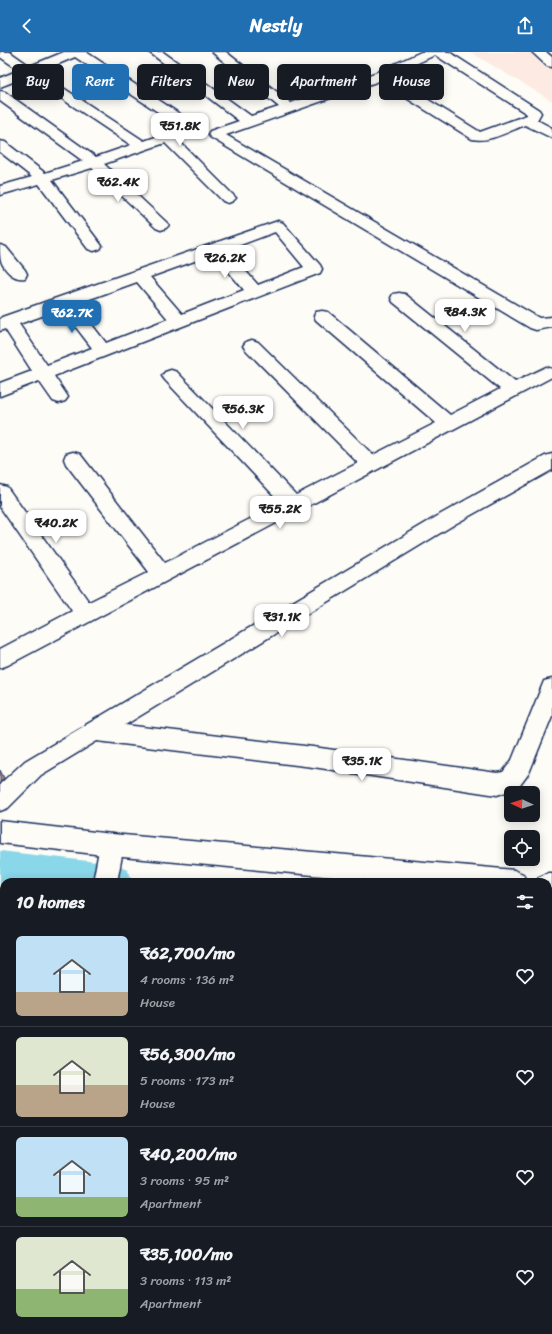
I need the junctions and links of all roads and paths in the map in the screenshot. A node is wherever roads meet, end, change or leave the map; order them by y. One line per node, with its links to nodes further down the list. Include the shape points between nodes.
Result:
1 (1, 52): 9 (street)
2 (76, 52): 10 (street); 22 (street, via 192,129)
3 (155, 52): 20 (street)
4 (218, 52): 18 (street)
5 (431, 52): 11 (street)
6 (440, 52): 19 (street, via 534,113 533,117)
7 (538, 52): 8 (street)
8 (552, 63)
9 (19, 64)
10 (46, 64)
11 (406, 64)
12 (379, 76): 18 (street)
13 (12, 78): 14 (street)
14 (0, 83)
15 (64, 94): 24 (street)
16 (0, 95): 25 (street)
17 (419, 100): 19 (street, via 477,136 484,136)
18 (289, 108): 20 (street)
19 (526, 120): 21 (street)
20 (250, 122): 40 (street, via 215,134 536,324)
21 (552, 134)
22 (168, 137): 24 (street); 28 (street)
23 (0, 145): 26 (street)
24 (142, 146): 25 (street)
25 (94, 162): 26 (street); 29 (street)
26 (42, 178): 27 (street); 30 (street)
27 (0, 191)
28 (228, 198)
29 (161, 225)
30 (94, 246)
31 (217, 248): 34 (street); 35 (street); 35 (street, via 278,226 314,269)
32 (0, 250): 33 (street)
33 (19, 274)
34 (140, 275): 37 (street); 39 (street)
35 (254, 291): 39 (street)
36 (399, 298): 48 (street)
37 (65, 302): 41 (street); 43 (street)
38 (322, 316): 50 (street)
39 (178, 320): 43 (street)
40 (552, 322)
41 (4, 323): 44 (street)
42 (252, 346): 53 (street)
43 (102, 349): 44 (street)
44 (42, 373): 47 (street); 49 (street)
45 (546, 373): 48 (street)
46 (171, 376): 55 (street)
47 (0, 390)
48 (513, 390): 50 (street)
49 (59, 397)
50 (449, 424): 53 (street)
51 (73, 459): 56 (street)
52 (552, 461): 60 (street, via 448,519)
53 (371, 464): 55 (street)
54 (0, 492): 57 (street)
55 (294, 505): 56 (street)
56 (162, 574): 57 (street)
57 (86, 614): 58 (street)
58 (0, 659)
59 (552, 688): 60 (street, via 521,766 510,781 497,784 313,757)
60 (94, 731): 61 (street, via 33,768)
61 (0, 800)
62 (0, 832): 63 (street)
63 (112, 845): 64 (street); 65 (street)
64 (106, 878)
65 (471, 878)

